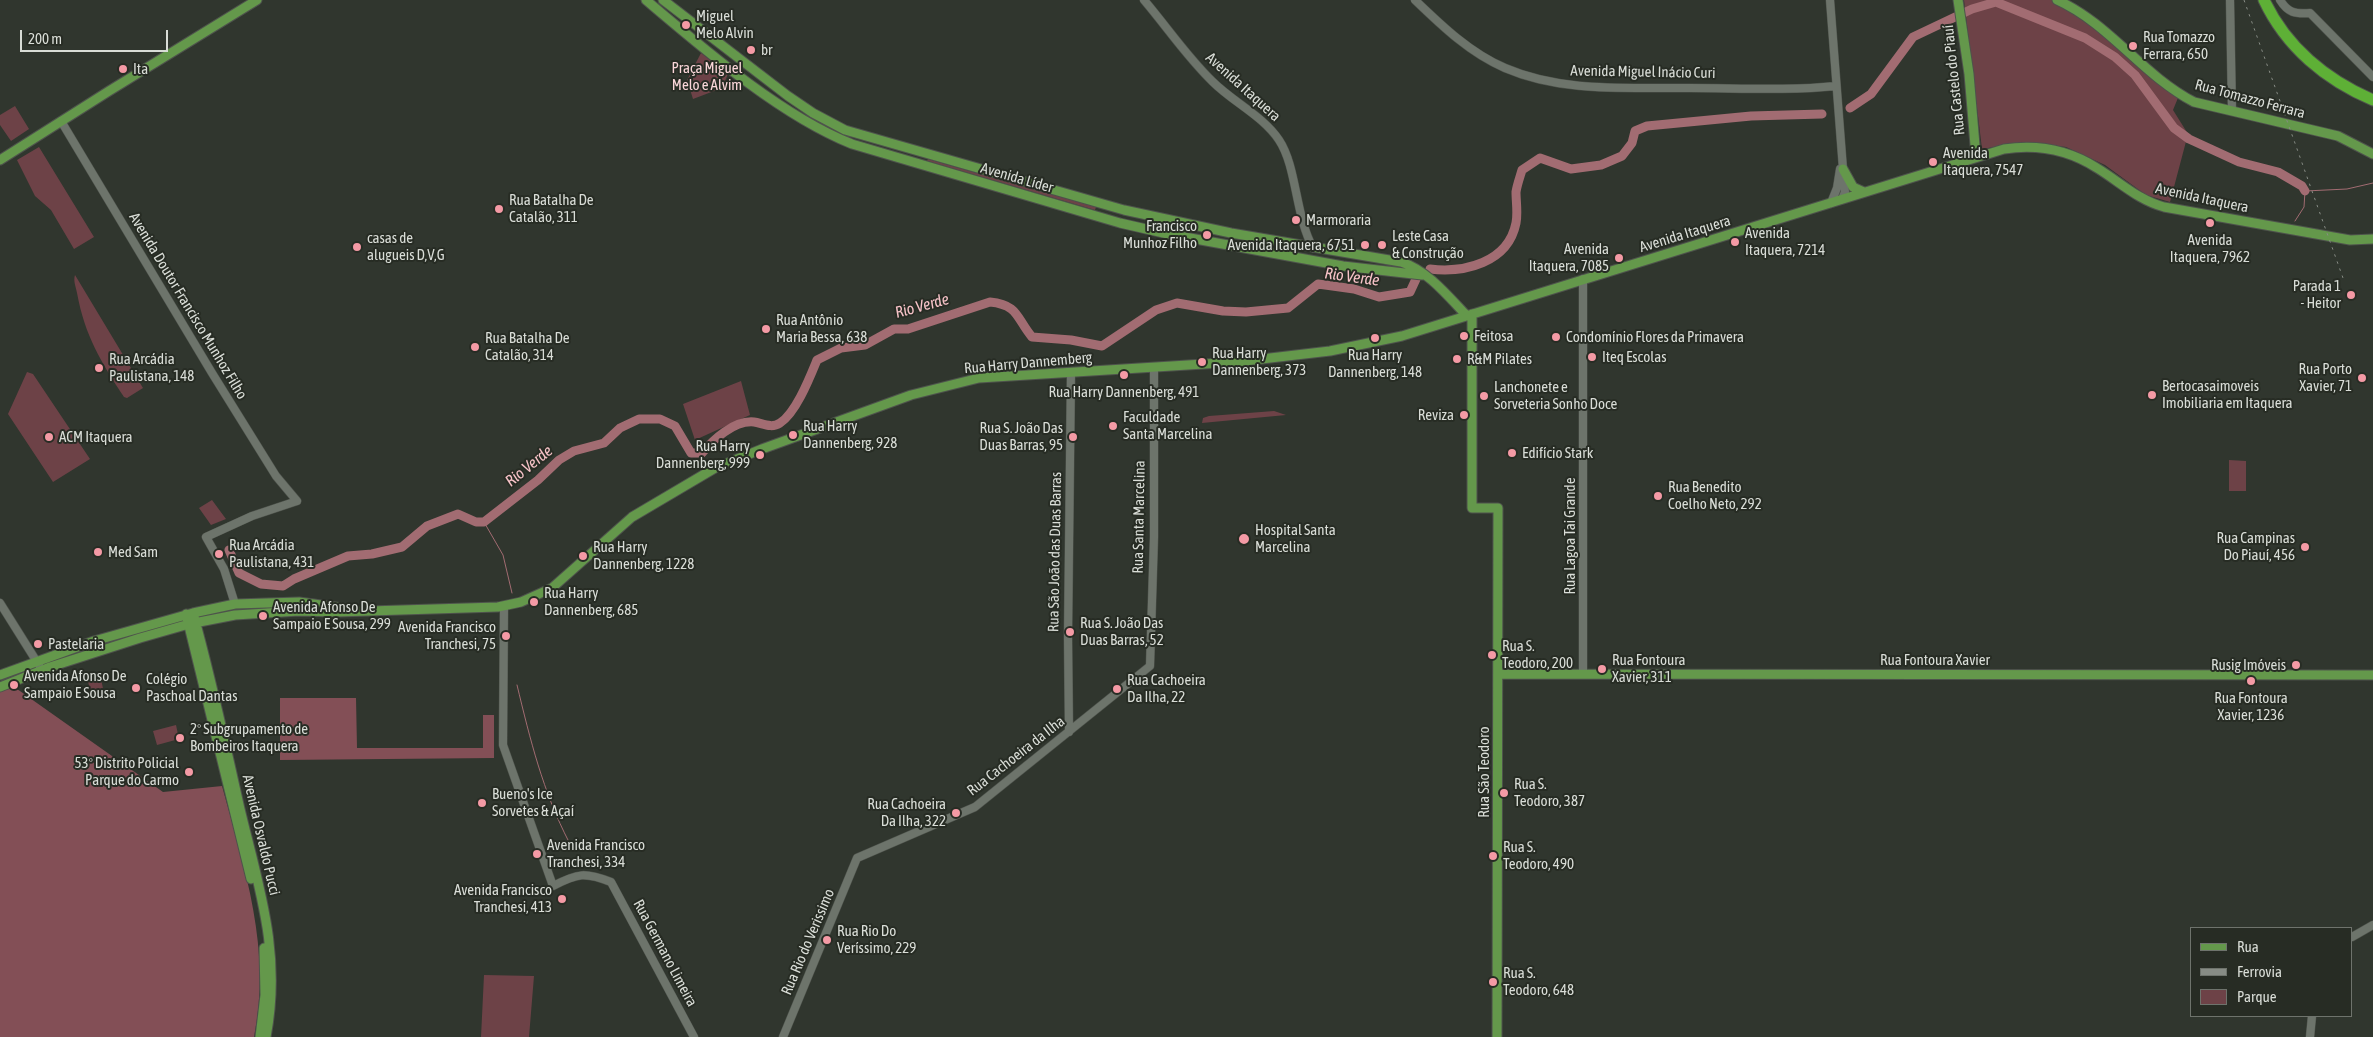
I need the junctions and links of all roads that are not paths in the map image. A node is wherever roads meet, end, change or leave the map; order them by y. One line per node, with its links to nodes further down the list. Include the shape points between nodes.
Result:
1 (257, 0): 18 (main road)
2 (646, 0): 29 (main road, Avenida Líder, via 793,114 828,135 852,144 1120,223 1343,266)
3 (663, 0): 28 (main road, Avenida Líder, via 794,100 845,130 1124,210)
4 (1144, 0): 28 (street, Avenida Itaquera, via 1209,78 1279,140 1288,163 1302,223)
5 (1415, 0): 14 (street, Avenida Miguel Inácio Curi, via 1450,32 1492,62 1564,84 1785,89)
6 (1830, 0): 14 (street)
7 (2057, 0): 17 (main road, Rua Tomazzo Ferrara, via 2100,27 2178,93 2194,102)
8 (2230, 0): 17 (street)
9 (2264, 0): 16 (highway, via 2305,58 2338,83)
10 (2272, 0): 15 (highway, via 2290,31 2321,64)
11 (2280, 0): 13 (street, via 2292,13 2310,13)
12 (1958, 1): 20 (main road, Rua Castelo do Piauí, via 1969,74)
13 (2373, 77)
14 (1836, 86): 21 (street)
15 (2373, 93)
16 (2373, 100)
17 (2232, 111): 19 (main road, Rua Tomazzo Ferrara, via 2338,136)
18 (61, 121): 22 (main road); 35 (street, Avenida Doutor Francisco Munhoz Filho, via 212,373 276,476 297,501 236,522 206,537 224,569)
19 (2373, 154)
20 (1976, 157): 24 (main road, Avenida Itaquera); 27 (main road, Avenida Itaquera, via 2022,147 2060,151 2097,168 2152,203 2350,240)
21 (1841, 158): 23 (street); 26 (street, via 1837,188)
22 (0, 160)
23 (1843, 169): 24 (main road, via 1853,187); 25 (street)
24 (1864, 192): 25 (main road, Avenida Itaquera)
25 (1842, 199): 26 (main road, Avenida Itaquera)
26 (1831, 203): 30 (main road, Avenida Itaquera)
27 (2373, 239)
28 (1314, 248): 29 (main road, via 1391,259 1409,264)
29 (1425, 276): 31 (main road)
30 (1583, 279): 31 (main road, Avenida Itaquera); 42 (street, Rua Lagoa Tai Grande)
31 (1470, 315): 32 (main road, Rua Harry Dannemberg, via 1402,336 1330,350); 43 (main road, Rua São Teodoro, via 1472,508 1498,508)
32 (1154, 368): 33 (main road, Rua Harry Dannemberg); 40 (street, Rua Santa Marcelina)
33 (1072, 372): 37 (main road, Rua Harry Dannemberg, via 979,378 952,384 891,402 726,463 632,517 552,588 533,598); 47 (street, Rua São João das Duas Barras)
34 (0, 603): 39 (street)
35 (234, 604): 36 (main road); 38 (main road)
36 (299, 606): 37 (main road, via 337,606 352,610); 38 (main road)
37 (504, 606): 54 (street, Rua Germano Limeira, via 503,745 553,886 582,874 611,882)
38 (191, 618): 39 (main road); 41 (main road); 52 (main road, Avenida Osvaldo Pucci, via 260,918 266,969); 53 (main road, Avenida Osvaldo Pucci, via 266,915 273,971)
39 (36, 660): 41 (street); 44 (main road)
40 (1150, 666): 47 (street, Rua Cachoeira da Ilha)
41 (42, 670): 46 (main road)
42 (1583, 673): 43 (main road, Rua Fontoura Xavier); 45 (main road, Rua Fontoura Xavier)
43 (1498, 674): 56 (main road, Rua São Teodoro)
44 (0, 675)
45 (2373, 676)
46 (0, 687)
47 (1069, 732): 48 (street, Rua Cachoeira da Ilha, via 975,807)
48 (857, 858): 55 (street, Rua Rio do Verissimo)
49 (2373, 924): 50 (street)
50 (2353, 936)
51 (2312, 1017): 57 (street)
52 (260, 1037)
53 (266, 1037)
54 (694, 1037)
55 (783, 1037)
56 (1497, 1037)
57 (2310, 1037)

